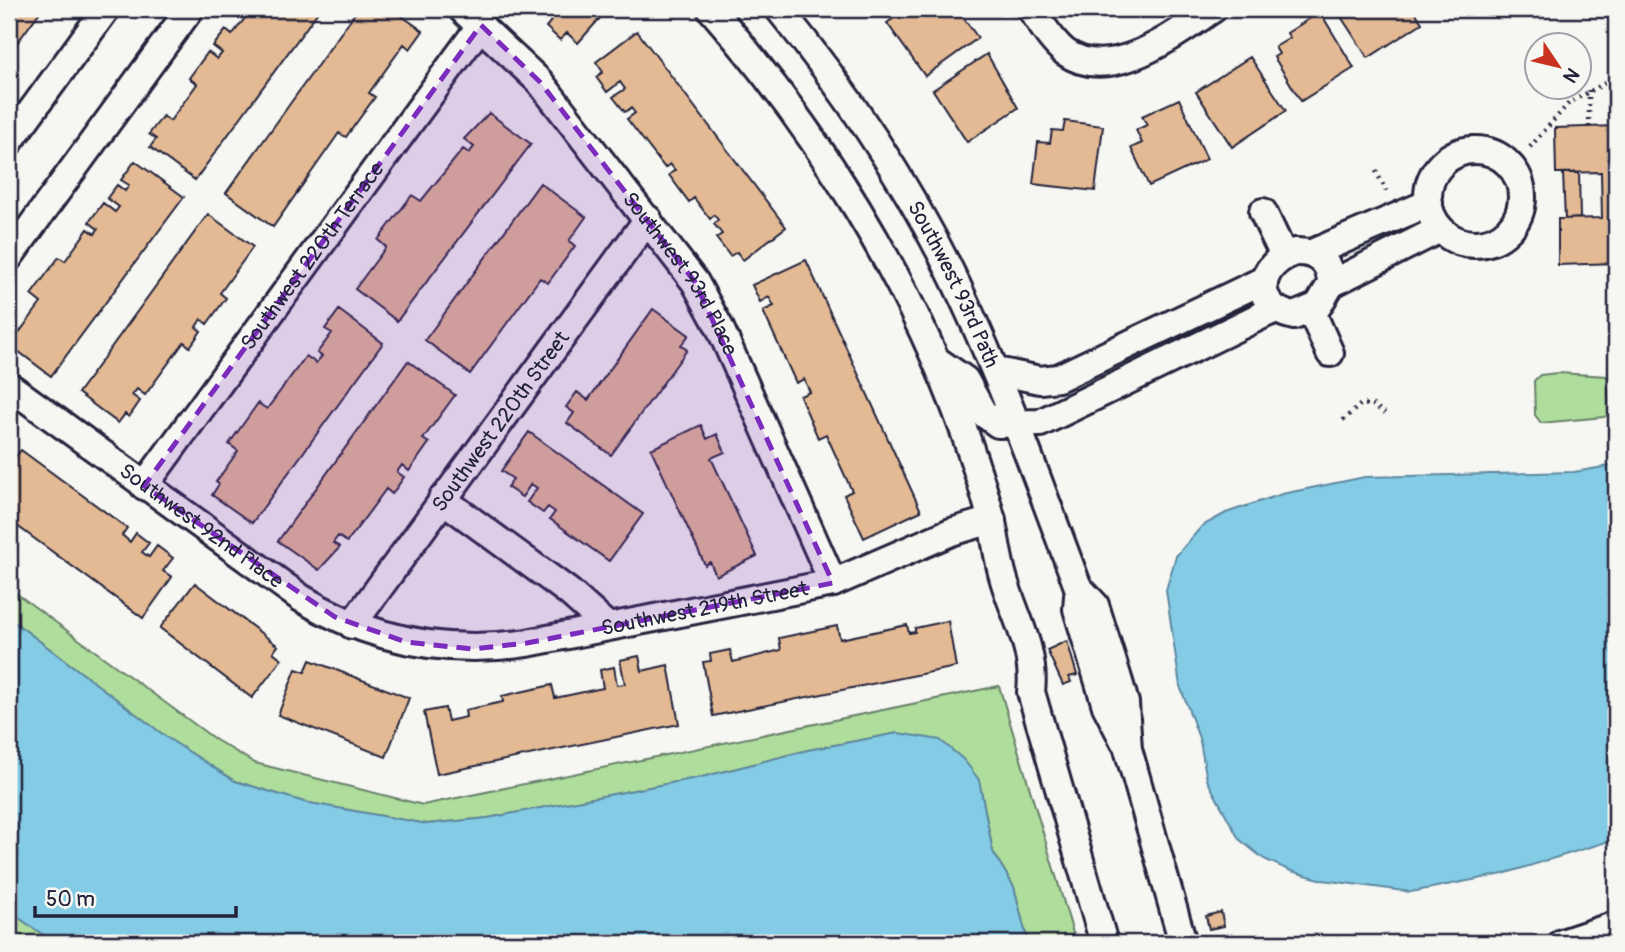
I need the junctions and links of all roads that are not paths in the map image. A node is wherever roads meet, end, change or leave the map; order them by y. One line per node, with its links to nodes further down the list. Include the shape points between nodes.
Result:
1 (106, 9): 8 (street)
2 (190, 9): 15 (street)
3 (711, 9): 21 (street, via 774,86 831,168 886,261)
4 (779, 9): 22 (street, Southwest 93rd Path, via 848,100 902,184 950,271)
5 (1031, 9): 6 (street, via 1061,49 1088,62 1131,56)
6 (1213, 9)
7 (472, 17): 11 (street, Southwest 93rd Place, via 540,82); 25 (street, Southwest 220th Terrace)
8 (9, 142)
9 (1429, 203): 12 (street); 12 (street, via 1434,174 1456,154 1472,150 1502,159 1520,183 1518,215 1498,238 1468,244); 13 (street)
10 (1264, 212): 14 (street)
11 (648, 219): 26 (street, Southwest 220th Street); 28 (street, Southwest 93rd Place, via 695,282 720,328)
12 (1440, 229): 17 (street)
13 (1311, 253): 14 (street); 17 (street, via 1329,267)
14 (1284, 256): 16 (street)
15 (9, 257)
16 (1264, 280): 18 (street, via 1265,298); 22 (street, via 1058,378 1040,380)
17 (1331, 284): 19 (street, via 1324,299)
18 (1275, 309): 19 (street, via 1294,316); 24 (street, via 1040,423)
19 (1311, 310): 20 (street)
20 (1330, 353)
21 (936, 360): 24 (street, via 965,380 990,419); 27 (street)
22 (996, 371): 24 (street, Southwest 93rd Path)
23 (9, 386): 25 (street, Southwest 92nd Place)
24 (1017, 425): 34 (street, Southwest 93rd Path, via 1078,587 1095,605 1125,703 1128,749)
25 (144, 486): 29 (street, Southwest 92nd Place, via 302,598)
26 (442, 499): 29 (street, Southwest 220th Street); 30 (street, via 569,592)
27 (992, 520): 28 (street, Southwest 219th Street, via 951,532); 33 (street, via 1004,580 1000,610 1007,641 1018,675 1031,692)
28 (833, 583): 30 (street, Southwest 219th Street)
29 (352, 625): 31 (street, Southwest 92nd Place)
30 (607, 626): 31 (street, Southwest 219th Street, via 495,648)
31 (406, 642)
32 (1616, 925): 35 (street)
33 (1104, 943)
34 (1183, 943)
35 (1562, 943)

